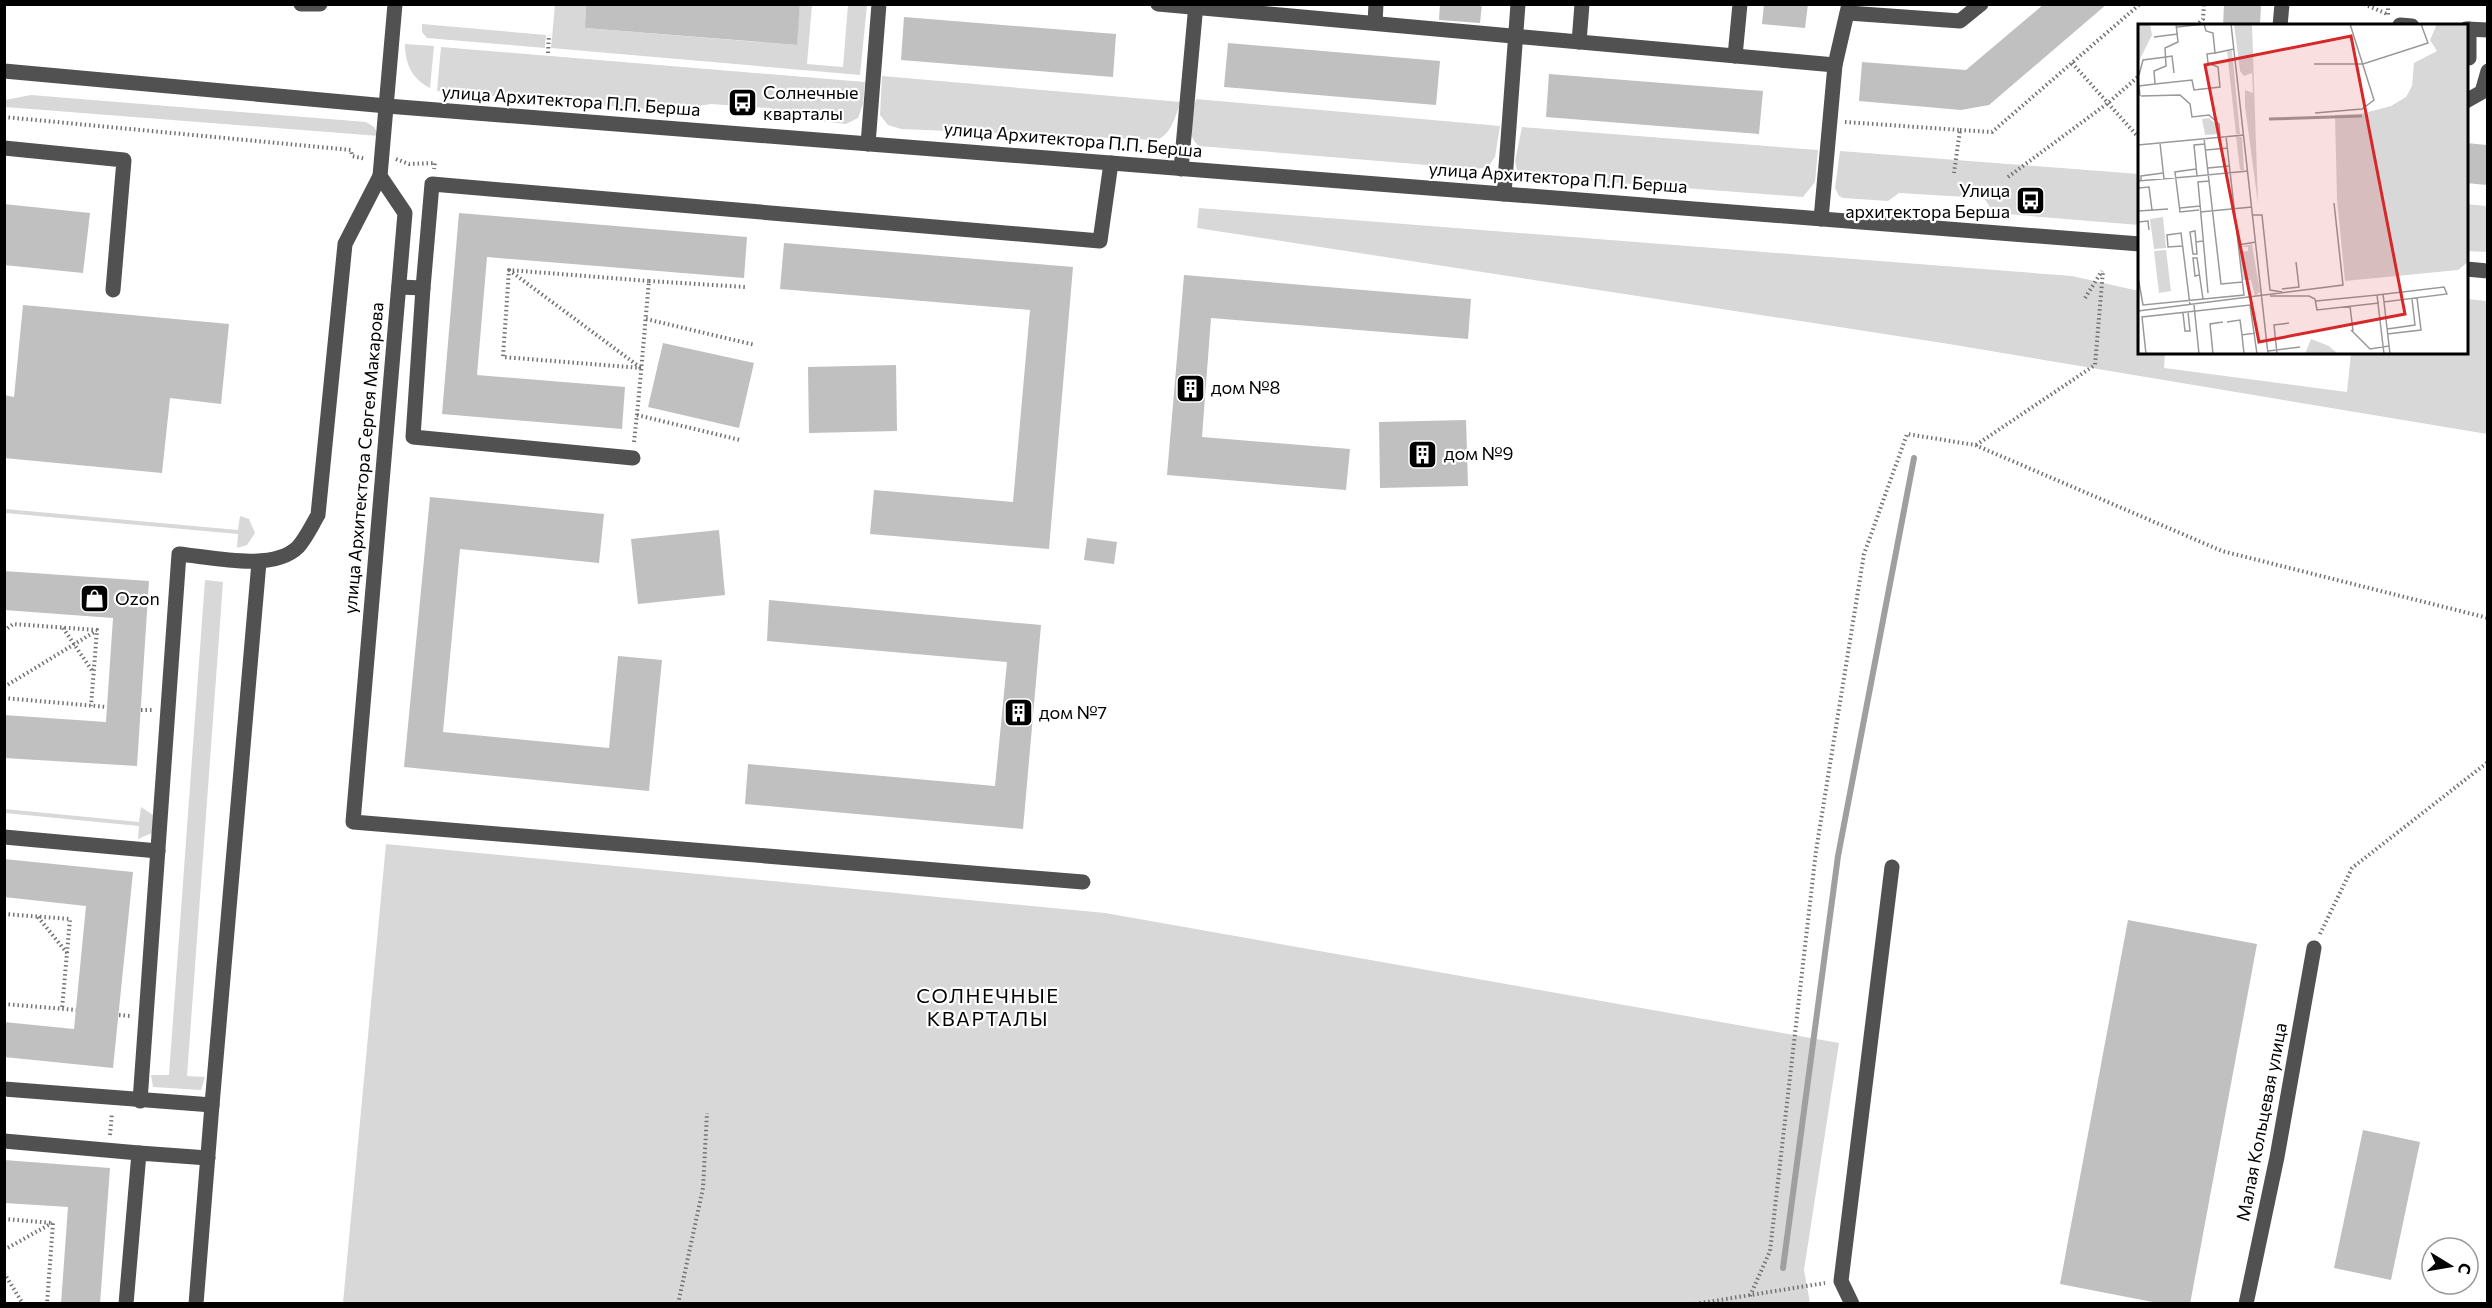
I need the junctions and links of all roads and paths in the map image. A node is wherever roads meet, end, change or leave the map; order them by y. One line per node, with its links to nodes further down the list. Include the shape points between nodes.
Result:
1 (301, 4): 2 (street)
2 (320, 4)
3 (395, 4): 36 (street)
4 (879, 4): 41 (street)
5 (1158, 4): 15 (street)
6 (1376, 4): 18 (street)
7 (1518, 4): 24 (street)
8 (1582, 4): 25 (street)
9 (1740, 4): 27 (street)
10 (1981, 4): 16 (street, via 1960,21)
11 (2140, 4): 29 (path)
12 (2204, 4): 19 (path)
13 (2282, 4): 20 (street)
14 (2364, 4): 17 (path)
15 (1196, 6): 18 (street); 46 (street)
16 (1848, 9): 30 (street)
17 (2387, 14)
18 (1375, 23): 24 (street)
19 (2198, 24)
20 (2280, 24)
21 (2468, 29): 22 (street); 28 (street)
22 (2487, 30)
23 (549, 35): 26 (path)
24 (1515, 36): 25 (street); 50 (street)
25 (1579, 42): 27 (street)
26 (548, 53)
27 (1735, 56): 30 (street)
28 (2468, 58)
29 (2072, 63): 35 (path); 39 (path, via 1992,132)
30 (1836, 65): 38 (street)
31 (4, 71): 36 (street, улица Архитектора П.П. Берша)
32 (2487, 71): 34 (street, via 2482,92)
33 (2138, 76): 35 (path)
34 (2468, 100)
35 (2108, 103): 40 (path); 49 (path)
36 (387, 106): 41 (street, улица Архитектора П.П. Берша); 43 (street)
37 (4, 117): 43 (path, via 351,150 352,156 369,159)
38 (1830, 121): 39 (path); 51 (street)
39 (1960, 130): 47 (path)
40 (2138, 139)
41 (868, 144): 45 (street, улица Архитектора П.П. Берша)
42 (4, 148): 60 (street, via 124,160)
43 (383, 155): 44 (path, via 409,164); 48 (street)
44 (435, 163)
45 (1111, 163): 46 (street, улица Архитектора П.П. Берша); 59 (street, via 1100,241 432,184)
46 (1181, 168): 50 (street, улица Архитектора П.П. Берша)
47 (1954, 173)
48 (380, 176): 57 (street, улица Архитектора Сергея Макарова, via 405,213); 69 (street, via 345,244 318,516 298,547 283,558)
49 (2008, 177)
50 (1504, 194): 51 (street, улица Архитектора П.П. Берша)
51 (1821, 219): 52 (street, улица Архитектора П.П. Берша)
52 (2138, 244)
53 (2468, 269): 55 (street)
54 (509, 270): 56 (path); 64 (path); 64 (path, via 503,357)
55 (2487, 271)
56 (649, 281): 58 (path); 62 (path)
57 (399, 287): 59 (street); 84 (street, улица Архитектора Сергея Макарова, via 353,822)
58 (745, 287)
59 (423, 288): 68 (street, via 413,437)
60 (113, 290)
61 (2085, 298): 67 (path, via 2103,271 2095,365)
62 (646, 319): 63 (path); 64 (path)
63 (755, 345)
64 (641, 368): 65 (path)
65 (637, 415): 66 (path); 68 (path)
66 (740, 440)
67 (1975, 445): 70 (path, via 2222,551); 106 (path, via 1907,434 1864,554 1816,851 1770,1251)
68 (633, 458)
69 (258, 562): 82 (street, via 179,554); 95 (street)
70 (2487, 618)
71 (63, 628): 72 (path); 73 (path, via 13,624); 74 (path)
72 (97, 630): 74 (path); 75 (path)
73 (4, 631)
74 (74, 644): 75 (path); 76 (path)
75 (94, 673): 78 (path)
76 (4, 687)
77 (4, 698): 78 (path)
78 (91, 706): 79 (path)
79 (107, 707)
80 (2487, 762): 87 (path, via 2352,868)
81 (4, 837): 82 (street)
82 (158, 851): 94 (street)
83 (1892, 867): 105 (street)
84 (1083, 882)
85 (4, 914): 86 (path)
86 (38, 917): 88 (path); 88 (path, via 70,919)
87 (2314, 948): 114 (street, Малая Кольцевая улица)
88 (67, 953): 90 (path)
89 (4, 1004): 90 (path)
90 (62, 1009): 91 (path)
91 (76, 1010)
92 (4, 1089): 93 (street)
93 (113, 1098): 94 (street); 98 (path)
94 (140, 1101): 95 (street)
95 (212, 1105): 100 (street)
96 (707, 1113): 111 (path, via 704,1188)
97 (4, 1142): 98 (street)
98 (109, 1151): 99 (street)
99 (139, 1153): 100 (street); 109 (street)
100 (208, 1158): 110 (street)
101 (4, 1219): 102 (path)
102 (53, 1223): 103 (path); 108 (path)
103 (4, 1250)
104 (4, 1273): 107 (path)
105 (1841, 1281): 106 (path); 113 (street)
106 (1750, 1296): 112 (path)
107 (23, 1304)
108 (47, 1304)
109 (126, 1304)
110 (196, 1304)
111 (678, 1304)
112 (1695, 1304)
113 (1852, 1304)
114 (2246, 1304)

